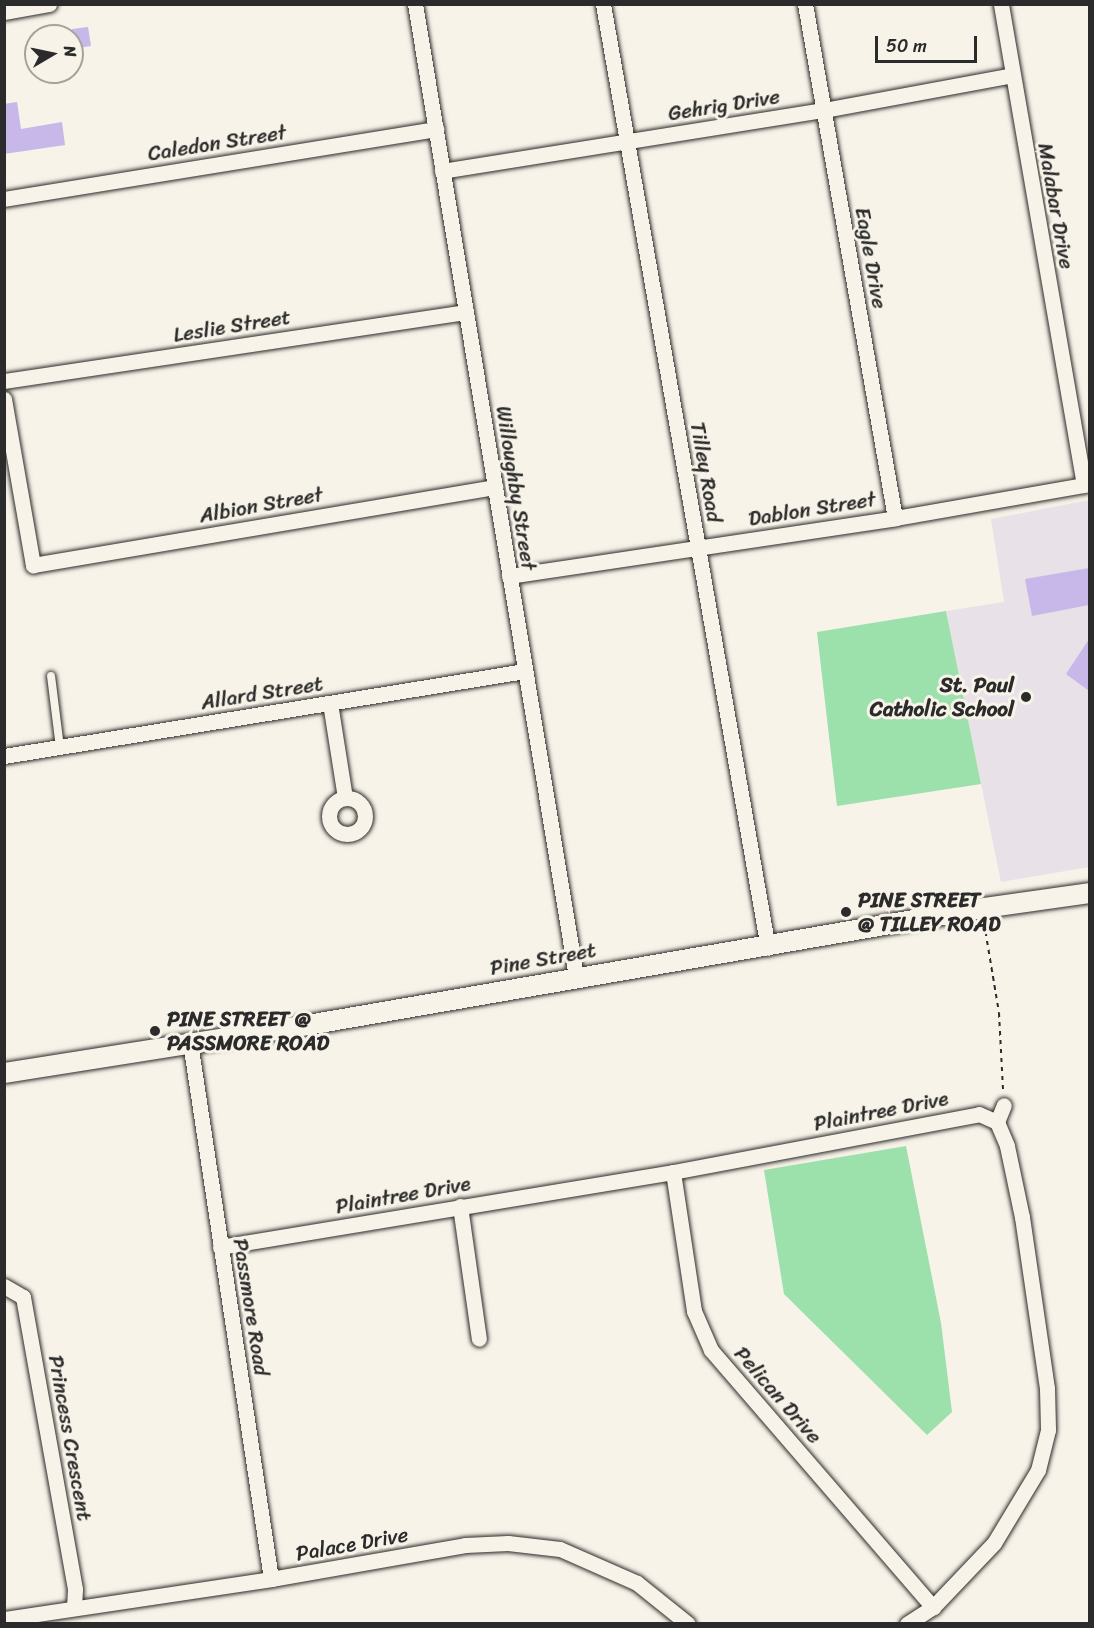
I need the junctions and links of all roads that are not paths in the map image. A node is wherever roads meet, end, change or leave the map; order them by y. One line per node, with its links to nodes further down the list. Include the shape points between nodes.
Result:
1 (49, 4): 6 (street)
2 (415, 4): 9 (street, Willoughby Street)
3 (603, 4): 10 (street, Tilley Road)
4 (806, 4): 8 (street, Eagle Drive)
5 (1001, 4): 7 (street, Malabar Drive)
6 (4, 12)
7 (1012, 75): 8 (street, Gehrig Drive); 16 (street, Malabar Drive)
8 (824, 110): 10 (street, Gehrig Drive); 18 (street, Eagle Drive)
9 (436, 129): 11 (street, Willoughby Street); 12 (street, Caledon Street)
10 (628, 142): 11 (street, Gehrig Drive); 19 (street, Tilley Road)
11 (442, 171): 13 (street, Willoughby Street)
12 (4, 199)
13 (465, 312): 14 (street, Leslie Street); 17 (street, Willoughby Street)
14 (4, 381)
15 (4, 399): 17 (street, Albion Street, via 33,565)
16 (1084, 485): 18 (street, Dablon Street)
17 (495, 488): 20 (street, Willoughby Street)
18 (895, 518): 19 (street, Dablon Street)
19 (699, 548): 20 (street, Dablon Street); 28 (street, Tilley Road)
20 (509, 576): 21 (street, Willoughby Street)
21 (525, 671): 23 (street, Allard Street); 29 (street, Willoughby Street)
22 (51, 676): 24 (lane)
23 (330, 703): 24 (street, Allard Street); 26 (street)
24 (60, 747): 25 (street, Allard Street)
25 (4, 756)
26 (345, 798)
27 (1089, 893): 28 (street, Pine Street)
28 (768, 948): 29 (street, Pine Street)
29 (576, 977): 30 (street, Pine Street)
30 (190, 1042): 31 (street, Pine Street); 36 (street, Passmore Road)
31 (4, 1073)
32 (1004, 1105): 33 (street)
33 (997, 1122): 34 (street, Plaintree Drive, via 979,1114); 40 (street, via 1007,1146 1022,1217 1047,1389 1048,1430 1038,1470 994,1543)
34 (673, 1172): 35 (street, Plaintree Drive); 40 (street, Pelican Drive, via 694,1311 711,1350)
35 (460, 1206): 36 (street, Plaintree Drive); 38 (street)
36 (220, 1247): 39 (street, Passmore Road)
37 (4, 1286): 41 (street, Princess Crescent, via 23,1297 75,1589)
38 (479, 1339)
39 (271, 1579): 41 (street, Palace Drive); 43 (street, Palace Drive, via 465,1545 508,1544 560,1550 637,1583)
40 (933, 1607): 44 (street)
41 (74, 1608): 42 (street, Palace Drive)
42 (4, 1619)
43 (688, 1623)
44 (907, 1623)

